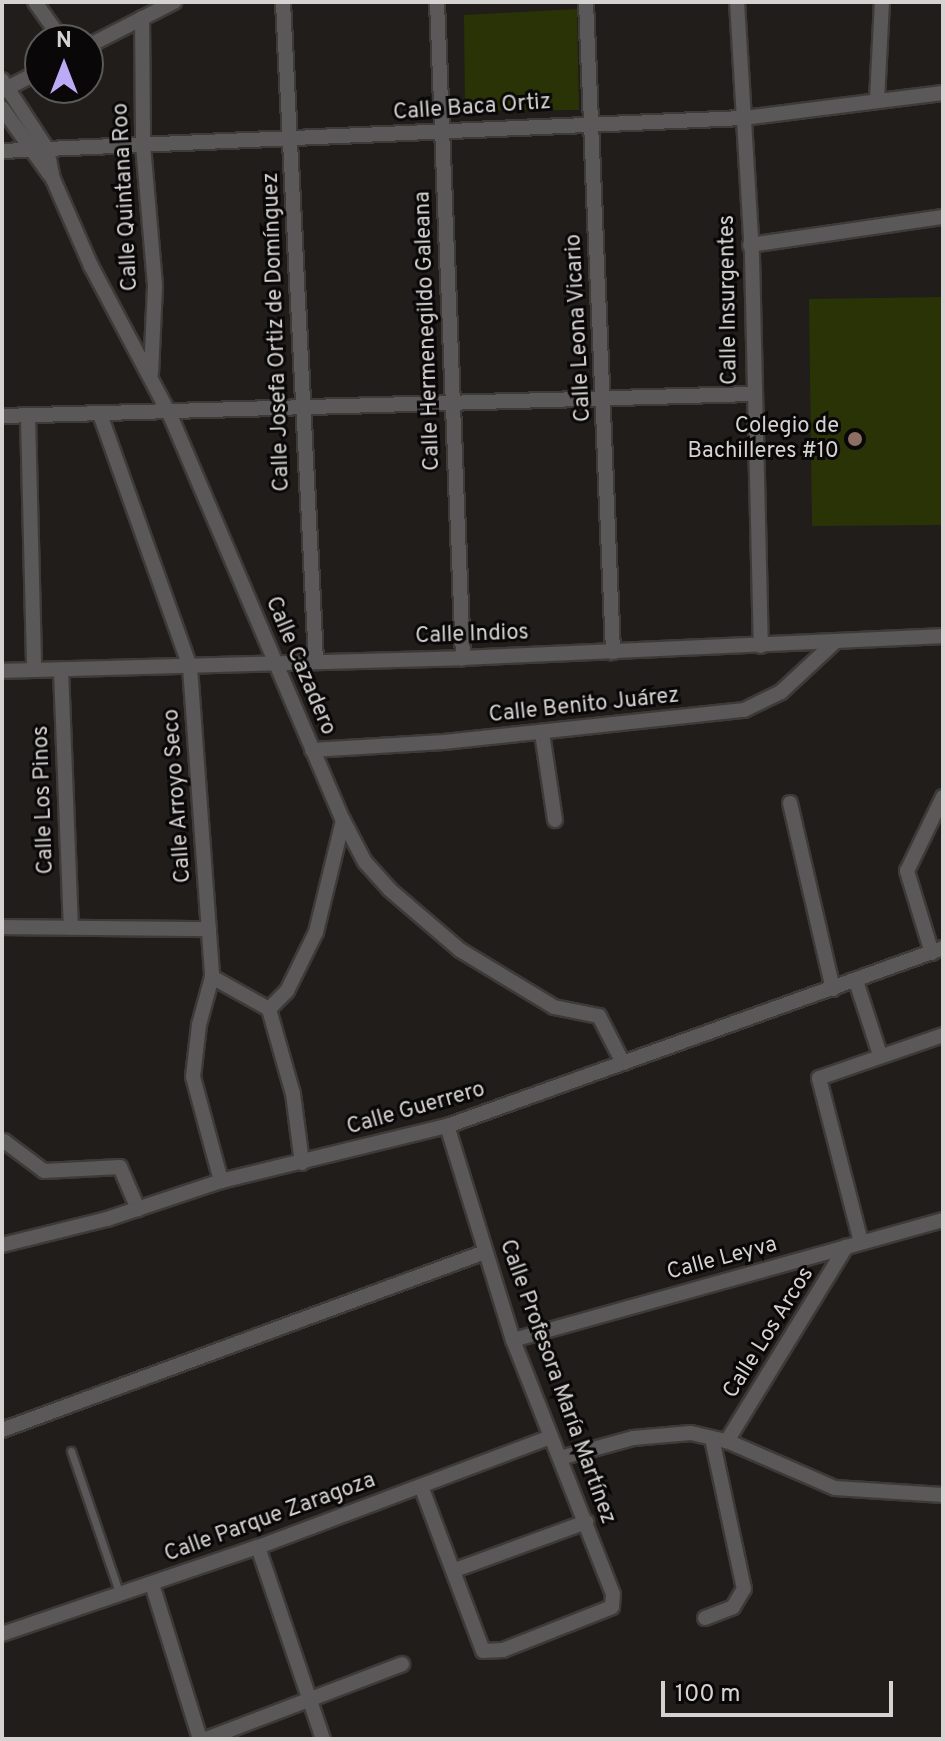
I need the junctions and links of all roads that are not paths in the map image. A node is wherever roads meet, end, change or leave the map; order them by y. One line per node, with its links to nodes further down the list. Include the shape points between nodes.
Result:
1 (35, 2): 9 (street)
2 (174, 2): 8 (street)
3 (283, 2): 19 (street, Calle Josefa Ortiz de Domínguez)
4 (437, 2): 18 (street, Calle Hermenegildo Galeana)
5 (586, 2): 17 (street, Calle Leona Vicario)
6 (737, 2): 16 (street, Calle Insurgentes)
7 (882, 2): 14 (street)
8 (142, 18): 10 (street); 20 (street, Calle Quintana Roo)
9 (51, 24)
10 (104, 38)
11 (24, 78): 12 (street)
12 (4, 86): 21 (street, Calle Cazadero)
13 (943, 93): 14 (street, Calle Baca Ortiz)
14 (877, 100): 16 (street, Calle Baca Ortiz)
15 (2, 108): 23 (street, Calle Cazadero)
16 (744, 118): 17 (street, Calle Baca Ortiz); 26 (street, Calle Insurgentes)
17 (590, 122): 18 (street, Calle Baca Ortiz); 29 (street, Calle Leona Vicario)
18 (443, 133): 19 (street, Calle Baca Ortiz); 30 (street, Calle Hermenegildo Galeana)
19 (292, 141): 20 (street, Calle Baca Ortiz); 31 (street, Calle Josefa Ortiz de Domínguez)
20 (143, 145): 21 (street, Calle Baca Ortiz); 27 (street, Calle Quintana Roo, via 155,286)
21 (47, 149): 23 (street, Calle Baca Ortiz); 24 (street, Calle Cazadero)
22 (2, 151): 23 (street, Calle Baca Ortiz)
23 (31, 151): 24 (street, Calle Cazadero)
24 (53, 179): 27 (street, Calle Cazadero, via 91,266)
25 (943, 217): 26 (street)
26 (750, 245): 28 (street, Calle Insurgentes)
27 (151, 374): 32 (street, Calle Cazadero)
28 (753, 394): 29 (street); 38 (street, Calle Insurgentes)
29 (605, 399): 30 (street); 39 (street, Calle Leona Vicario)
30 (451, 403): 31 (street); 40 (street, Calle Hermenegildo Galeana)
31 (300, 409): 32 (street); 41 (street, Calle Josefa Ortiz de Domínguez)
32 (170, 415): 35 (street); 42 (street, Calle Cazadero)
33 (2, 416): 34 (street)
34 (28, 417): 35 (street); 44 (street)
35 (101, 417): 43 (street, Calle Arroyo Seco)
36 (943, 636): 37 (street, Calle Indios)
37 (835, 642): 38 (street, Calle Indios); 47 (street, Calle Benito Juárez, via 763,705 716,715)
38 (761, 646): 39 (street, Calle Indios)
39 (613, 652): 40 (street, Calle Indios)
40 (463, 658): 41 (street, Calle Indios)
41 (316, 661): 42 (street, Calle Indios)
42 (275, 664): 43 (street, Calle Indios); 48 (street, Calle Cazadero)
43 (190, 667): 45 (street, Calle Indios); 55 (street, Calle Arroyo Seco)
44 (34, 670): 45 (street, Calle Indios); 46 (street, Calle Indios)
45 (61, 670): 54 (street, Calle Los Pinos)
46 (2, 671)
47 (542, 733): 48 (street, Calle Benito Juárez); 52 (street)
48 (312, 750): 51 (street, Calle Cazadero)
49 (943, 797): 56 (street, via 907,871)
50 (790, 803): 59 (street)
51 (343, 820): 60 (street, via 316,932 287,991); 63 (street, Calle Cazadero, via 365,862 389,889 460,950 547,1003 599,1016)
52 (555, 820)
53 (2, 927): 54 (street)
54 (71, 928): 55 (street)
55 (209, 929): 57 (street, Calle Arroyo Seco)
56 (938, 950): 58 (street, Calle Guerrero)
57 (212, 977): 60 (street); 67 (street, Calle Arroyo Seco, via 193,1077)
58 (856, 981): 59 (street, Calle Guerrero); 62 (street)
59 (833, 989): 63 (street, Calle Guerrero)
60 (269, 1009): 66 (street, via 293,1094)
61 (943, 1035): 62 (street)
62 (880, 1055): 71 (street, via 819,1079)
63 (623, 1063): 64 (street, Calle Guerrero)
64 (447, 1126): 66 (street, Calle Guerrero); 72 (street, Calle Profesora María Martínez)
65 (4, 1141): 68 (street, via 44,1171 120,1167)
66 (302, 1163): 67 (street, Calle Guerrero)
67 (221, 1181): 68 (street, Calle Guerrero)
68 (138, 1209): 70 (street, Calle Guerrero)
69 (943, 1220): 71 (street, Calle Leyva)
70 (2, 1245)
71 (854, 1245): 73 (street, Calle Leyva); 76 (street, Calle Los Arcos)
72 (485, 1252): 73 (street, Calle Profesora María Martínez); 74 (street)
73 (513, 1340): 75 (street, Calle Profesora María Martínez)
74 (2, 1430)
75 (550, 1437): 78 (street, Calle Profesora María Martínez); 79 (street, Calle Parque Zaragoza)
76 (719, 1440): 78 (street, via 661,1433); 80 (street, via 835,1488); 86 (street, via 744,1589 733,1607)
77 (71, 1451): 85 (lane)
78 (560, 1458): 81 (street, Calle Profesora María Martínez)
79 (421, 1486): 82 (street, Calle Parque Zaragoza); 83 (street)
80 (943, 1495)
81 (586, 1522): 83 (street); 83 (street, Calle Profesora María Martínez, via 613,1594 612,1607 503,1650 483,1651)
82 (258, 1547): 84 (street, Calle Parque Zaragoza); 89 (street)
83 (455, 1570)
84 (152, 1584): 85 (street, Calle Parque Zaragoza); 90 (street)
85 (120, 1595): 87 (street, Calle Parque Zaragoza)
86 (705, 1618)
87 (2, 1634)
88 (402, 1664): 89 (street)
89 (306, 1700): 90 (street); 91 (street)
90 (203, 1739)
91 (323, 1739)

